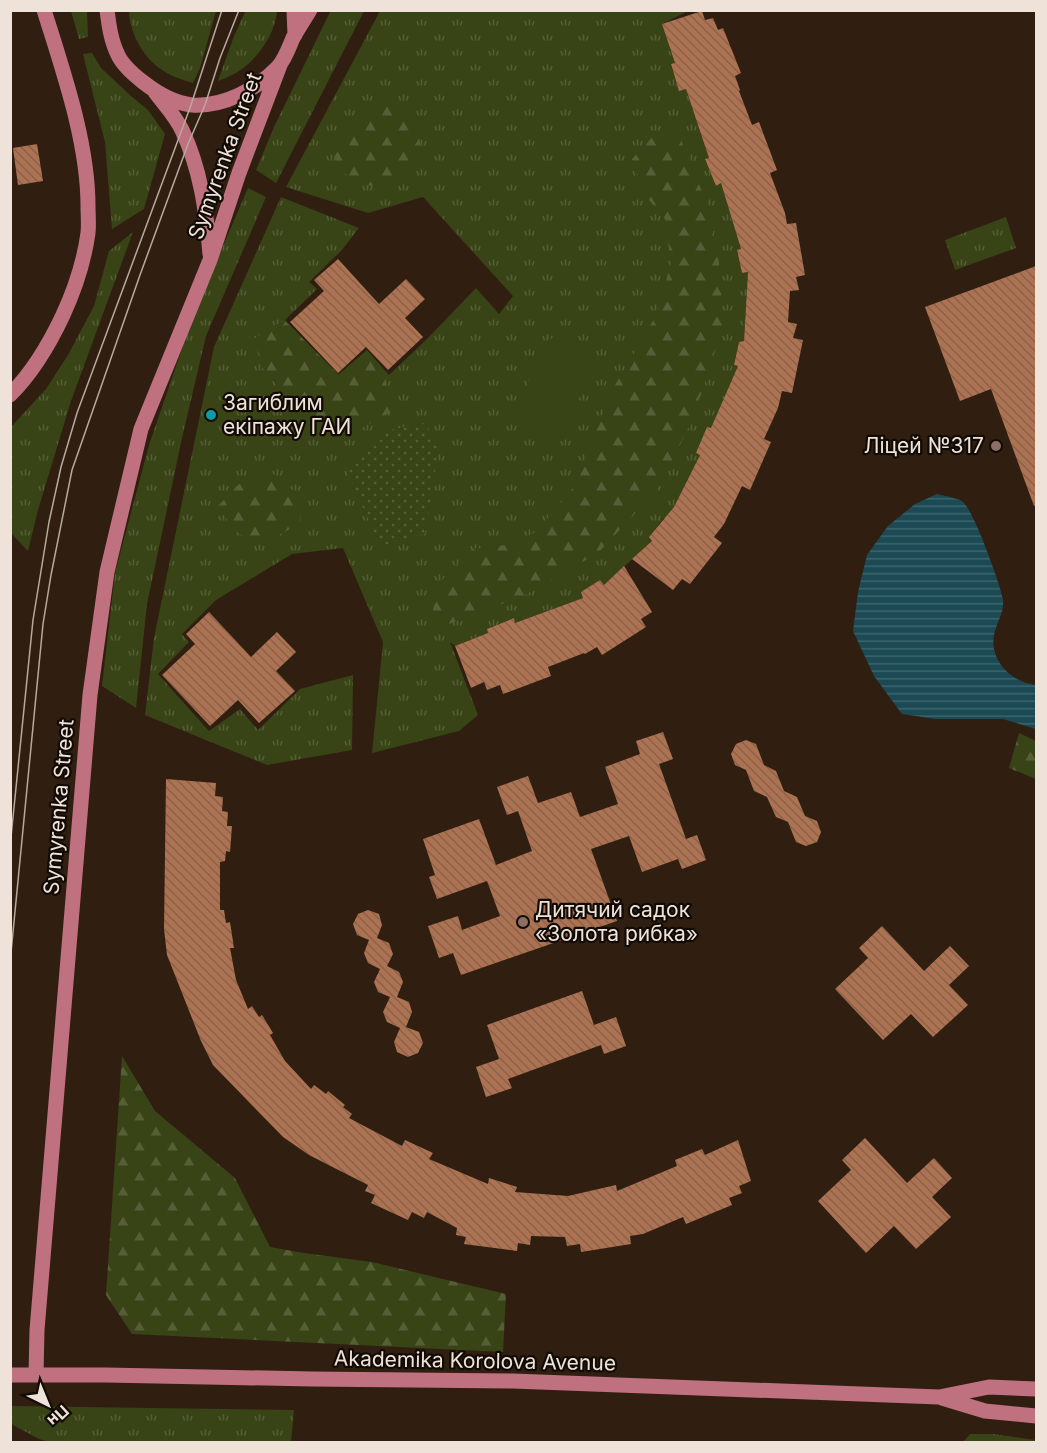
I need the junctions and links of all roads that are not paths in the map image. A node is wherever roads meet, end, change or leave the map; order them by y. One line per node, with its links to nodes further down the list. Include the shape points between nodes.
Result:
1 (44, 10): 9 (main road, via 84,150 88,231 81,270 59,323 44,353)
2 (107, 10): 7 (main road, via 118,57)
3 (294, 10): 5 (main road)
4 (310, 10): 5 (main road)
5 (295, 35): 6 (main road, Symyrenka Street)
6 (280, 65): 7 (main road, via 254,87 233,98 205,105 178,102); 8 (main road, Symyrenka Street)
7 (153, 90): 8 (main road, Symyrenka Street, via 182,129 188,144 206,208)
8 (210, 260): 11 (main road, Symyrenka Street, via 141,429 107,572 90,695)
9 (10, 395)
10 (10, 1375): 11 (main road, Akademika Korolova Avenue)
11 (36, 1375): 13 (main road, Akademika Korolova Avenue, via 513,1381)
12 (1036, 1389): 13 (main road, Akademika Korolova Avenue, via 988,1387)
13 (939, 1397): 14 (main road, Akademika Korolova Avenue, via 985,1411)
14 (1036, 1416)

